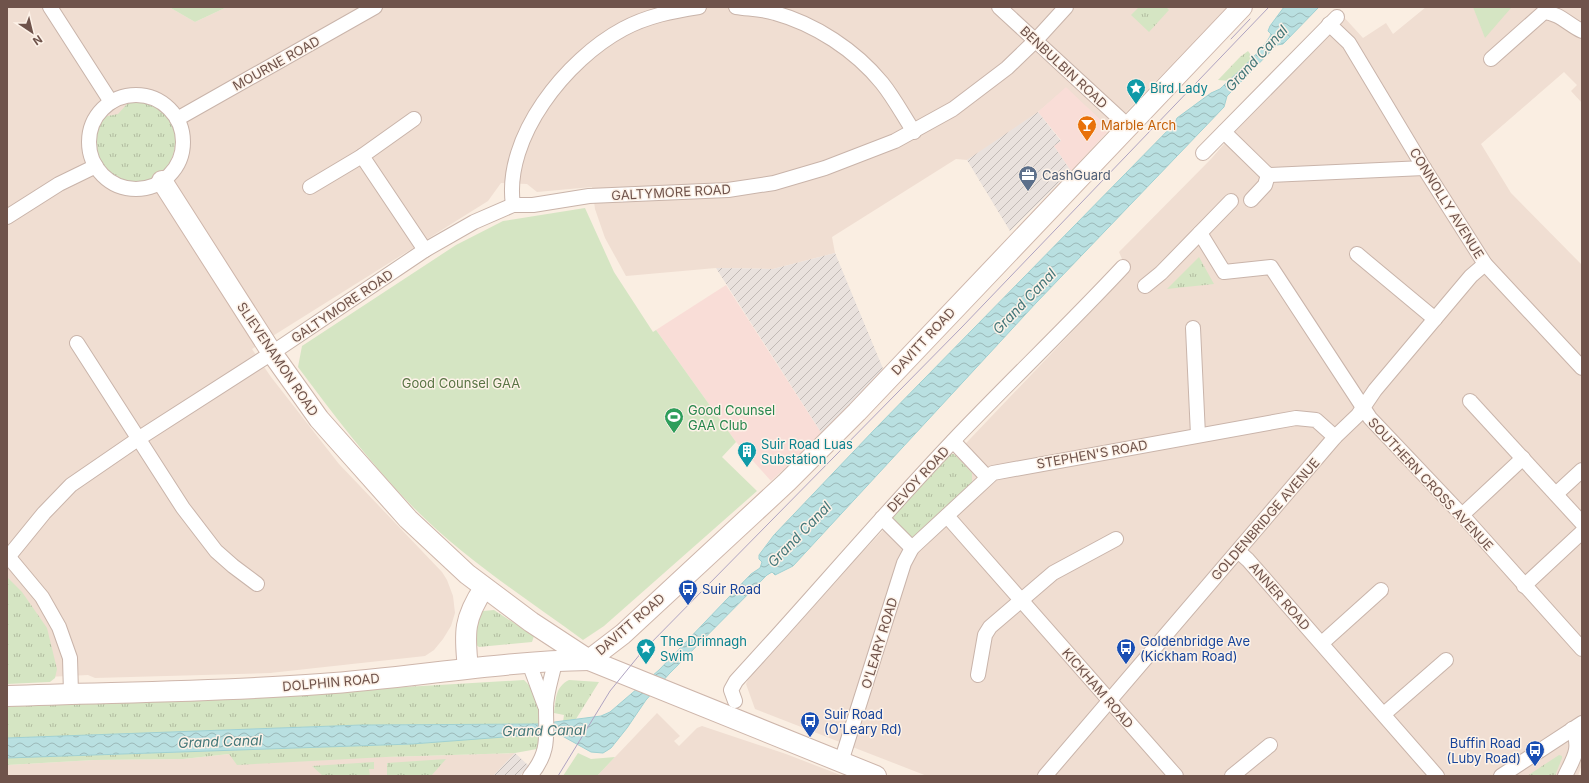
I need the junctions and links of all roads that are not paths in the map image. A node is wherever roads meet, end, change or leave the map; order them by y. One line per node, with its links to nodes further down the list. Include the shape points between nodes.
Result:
1 (50, 7): 11 (street)
2 (375, 7): 12 (street, MOURNE ROAD)
3 (699, 7): 26 (street, via 652,16 623,29 593,49 560,79 532,123 520,150 511,183)
4 (736, 7): 15 (street, via 774,12 801,22 833,40 859,60 882,83)
5 (998, 7): 9 (street, BENBULBIN ROAD)
6 (1066, 7): 9 (street, GALTYMORE ROAD)
7 (1242, 7): 14 (main road, DAVITT ROAD)
8 (1582, 31): 10 (street, via 1550,12 1544,12)
9 (1035, 41): 14 (street, BENBULBIN ROAD); 15 (street, GALTYMORE ROAD, via 981,88 953,109)
10 (1491, 59)
11 (112, 102): 12 (street, via 132,95 153,98 171,110); 19 (street, via 97,116 90,136 91,156)
12 (177, 119): 22 (street, via 183,138 183,148 176,166)
13 (414, 119): 18 (street)
14 (1129, 127): 65 (main road, DAVITT ROAD, via 772,498 623,634)
15 (914, 132): 26 (street, GALTYMORE ROAD, via 825,168 774,183 705,192 589,196 533,205)
16 (1224, 132): 17 (street); 20 (street, CONNOLLY AVENUE, via 1333,20); 21 (street)
17 (1203, 153)
18 (362, 156): 23 (street); 29 (street)
19 (96, 166): 22 (street, via 111,181 131,188 147,187); 27 (street, via 59,184)
20 (1424, 168): 21 (street); 31 (street, CONNOLLY AVENUE)
21 (1268, 175): 25 (street, via 1265,185)
22 (162, 180): 37 (main road, SLIEVENAMON ROAD)
23 (310, 187)
24 (1231, 200): 28 (street)
25 (1251, 200)
26 (514, 205): 29 (street, GALTYMORE ROAD, via 474,222)
27 (7, 217)
28 (1200, 233): 33 (street); 40 (street, SOUTHERN CROSS AVENUE, via 1224,272 1271,267)
29 (425, 250): 37 (street, GALTYMORE ROAD)
30 (1357, 254): 34 (street)
31 (1485, 264): 34 (street, GOLDENBRIDGE AVENUE, via 1471,276); 38 (street, CONNOLLY AVENUE)
32 (1123, 267): 44 (street, DEVOY ROAD)
33 (1145, 286)
34 (1435, 319): 40 (street, GOLDENBRIDGE AVENUE)
35 (1194, 328): 41 (street)
36 (77, 343): 43 (street)
37 (272, 353): 43 (street, GALTYMORE ROAD); 60 (main road, SLIEVENAMON ROAD, via 319,419 377,486 408,519)
38 (1582, 368)
39 (1470, 401): 45 (street)
40 (1363, 408): 42 (street, GOLDENBRIDGE AVENUE); 49 (street, SOUTHERN CROSS AVENUE)
41 (1198, 435): 42 (street, STEPHEN'S ROAD, via 1306,418 1316,420); 47 (street, STEPHEN'S ROAD, via 1003,470)
42 (1335, 437): 56 (street, GOLDENBRIDGE AVENUE)
43 (138, 439): 57 (street, GALTYMORE ROAD, via 71,485); 58 (street, via 183,508 216,550)
44 (953, 441): 47 (street); 51 (street, DEVOY ROAD)
45 (1523, 458): 48 (street); 49 (street)
46 (1582, 470): 48 (street)
47 (987, 477): 50 (street, STEPHEN'S ROAD)
48 (1556, 494): 52 (street)
49 (1462, 515): 59 (street, SOUTHERN CROSS AVENUE)
50 (947, 516): 55 (street, O'LEARY ROAD); 62 (street, KICKHAM ROAD)
51 (882, 518): 55 (street); 74 (street, DEVOY ROAD, via 736,681 731,690)
52 (1582, 523)
53 (1582, 532): 59 (street)
54 (1116, 539): 62 (street, via 1062,566)
55 (912, 548): 79 (street, O'LEARY ROAD, via 904,563)
56 (1238, 551): 63 (street, ANNER ROAD); 73 (street, GOLDENBRIDGE AVENUE)
57 (8, 556): 71 (street, via 42,597 59,627 70,658)
58 (257, 584)
59 (1524, 586): 64 (street, SOUTHERN CROSS AVENUE)
60 (484, 588): 65 (main road, SLIEVENAMON ROAD); 69 (main road, via 466,623)
61 (1381, 590): 63 (street)
62 (1022, 598): 70 (street, via 986,632); 73 (street, KICKHAM ROAD)
63 (1322, 643): 76 (street, ANNER ROAD)
64 (1582, 649)
65 (589, 660): 67 (main road, DOLPHIN ROAD); 79 (main road)
66 (1446, 660): 76 (street)
67 (555, 662): 68 (main road, DOLPHIN ROAD); 75 (street)
68 (529, 663): 69 (main road, DOLPHIN ROAD); 75 (street)
69 (468, 668): 71 (main road, DOLPHIN ROAD, via 323,684 211,691)
70 (978, 675)
71 (71, 693): 72 (main road, DOLPHIN ROAD)
72 (7, 696)
73 (1109, 700): 82 (street, GOLDENBRIDGE AVENUE); 83 (street, KICKHAM ROAD)
74 (735, 701)
75 (546, 711): 80 (street, via 544,756)
76 (1384, 714): 85 (street, ANNER ROAD)
77 (1577, 726): 86 (street); 87 (street, via 1577,749)
78 (1270, 745): 84 (street)
79 (841, 762): 81 (main road)
80 (530, 776)
81 (876, 776)
82 (1045, 776)
83 (1176, 776)
84 (1232, 776)
85 (1437, 776)
86 (1501, 776)
87 (1565, 776)

